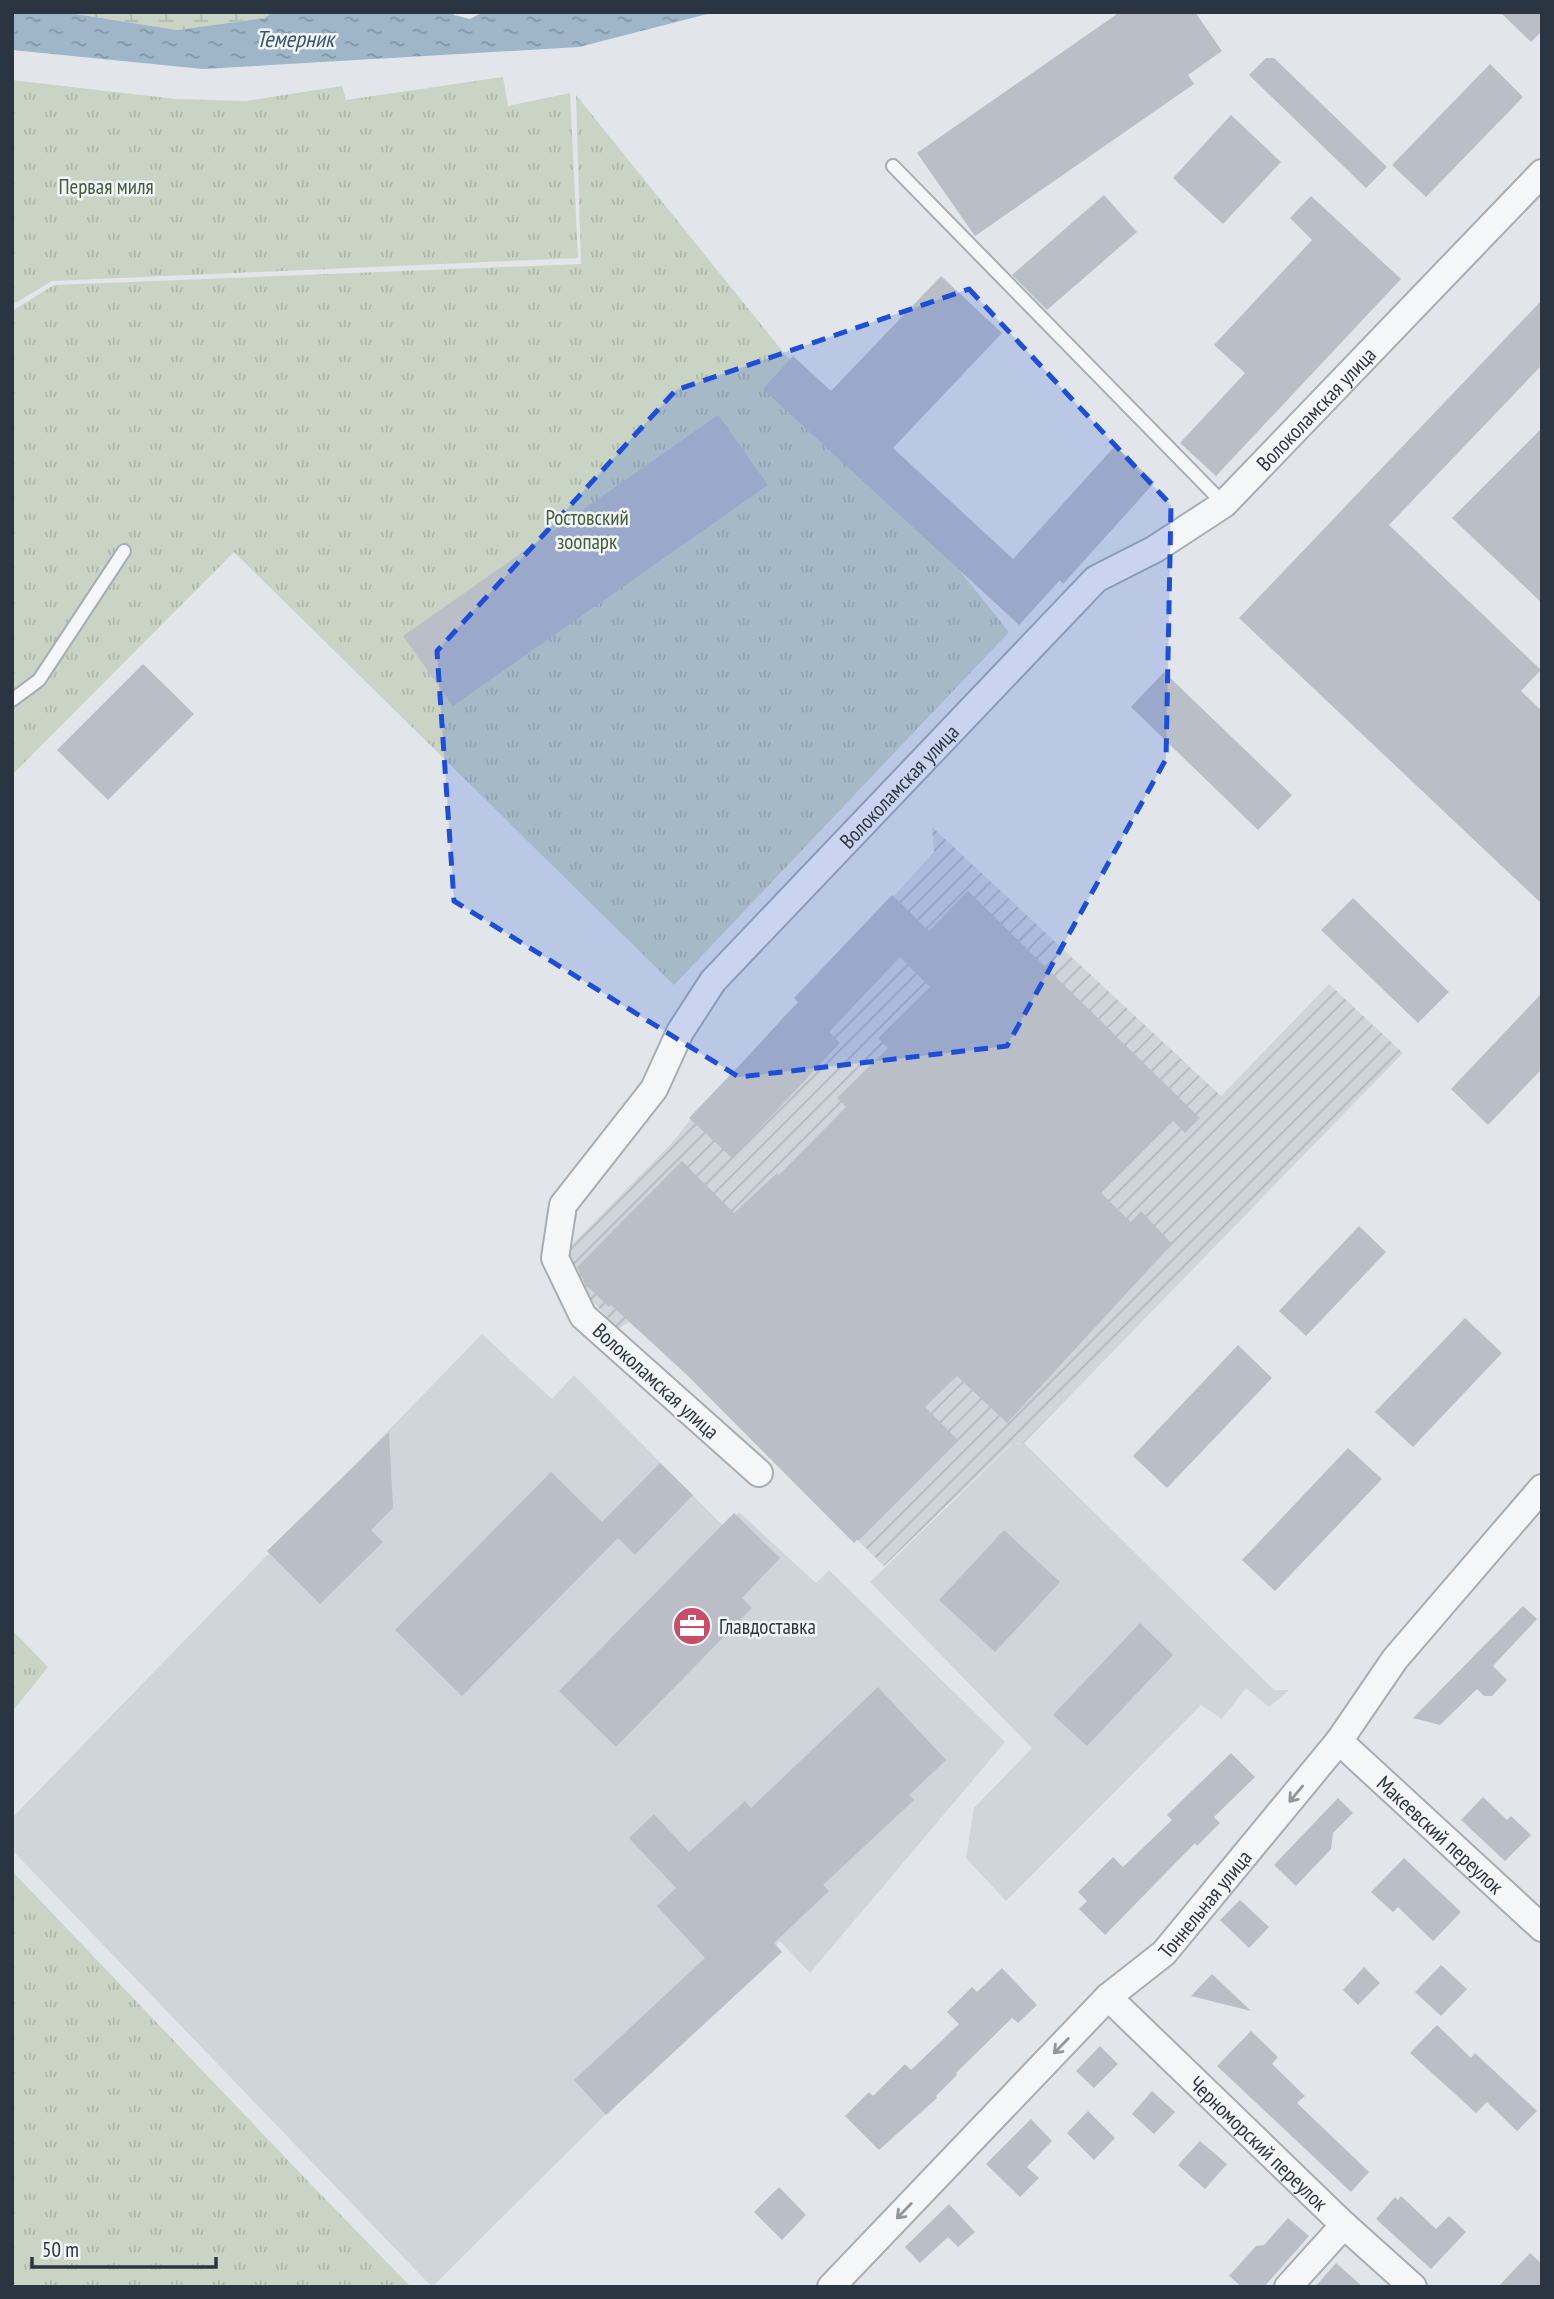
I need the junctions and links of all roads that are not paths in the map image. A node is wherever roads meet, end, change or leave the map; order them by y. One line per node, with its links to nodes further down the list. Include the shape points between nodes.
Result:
1 (893, 166): 3 (lane)
2 (1542, 173): 3 (street, Волоколамская улица)
3 (1224, 504): 6 (street, Волоколамская улица, via 1155,549 1096,579 713,981 680,1031 653,1089 563,1205 555,1258 583,1316)
4 (124, 551): 5 (lane, via 39,680)
5 (12, 700)
6 (759, 1473)
7 (1542, 1488): 8 (street, Тоннельная улица, via 1395,1659)
8 (1339, 1741): 9 (street, Макеевский переулок); 10 (street, Тоннельная улица, one-way to 10, via 1164,1953)
9 (1542, 1928)
10 (1108, 1997): 11 (street, Черноморский переулок); 12 (street, Тоннельная улица, one-way to 12)
11 (1345, 2225): 13 (street); 14 (street, Черноморский переулок)
12 (831, 2287)
13 (1288, 2287)
14 (1413, 2287)

